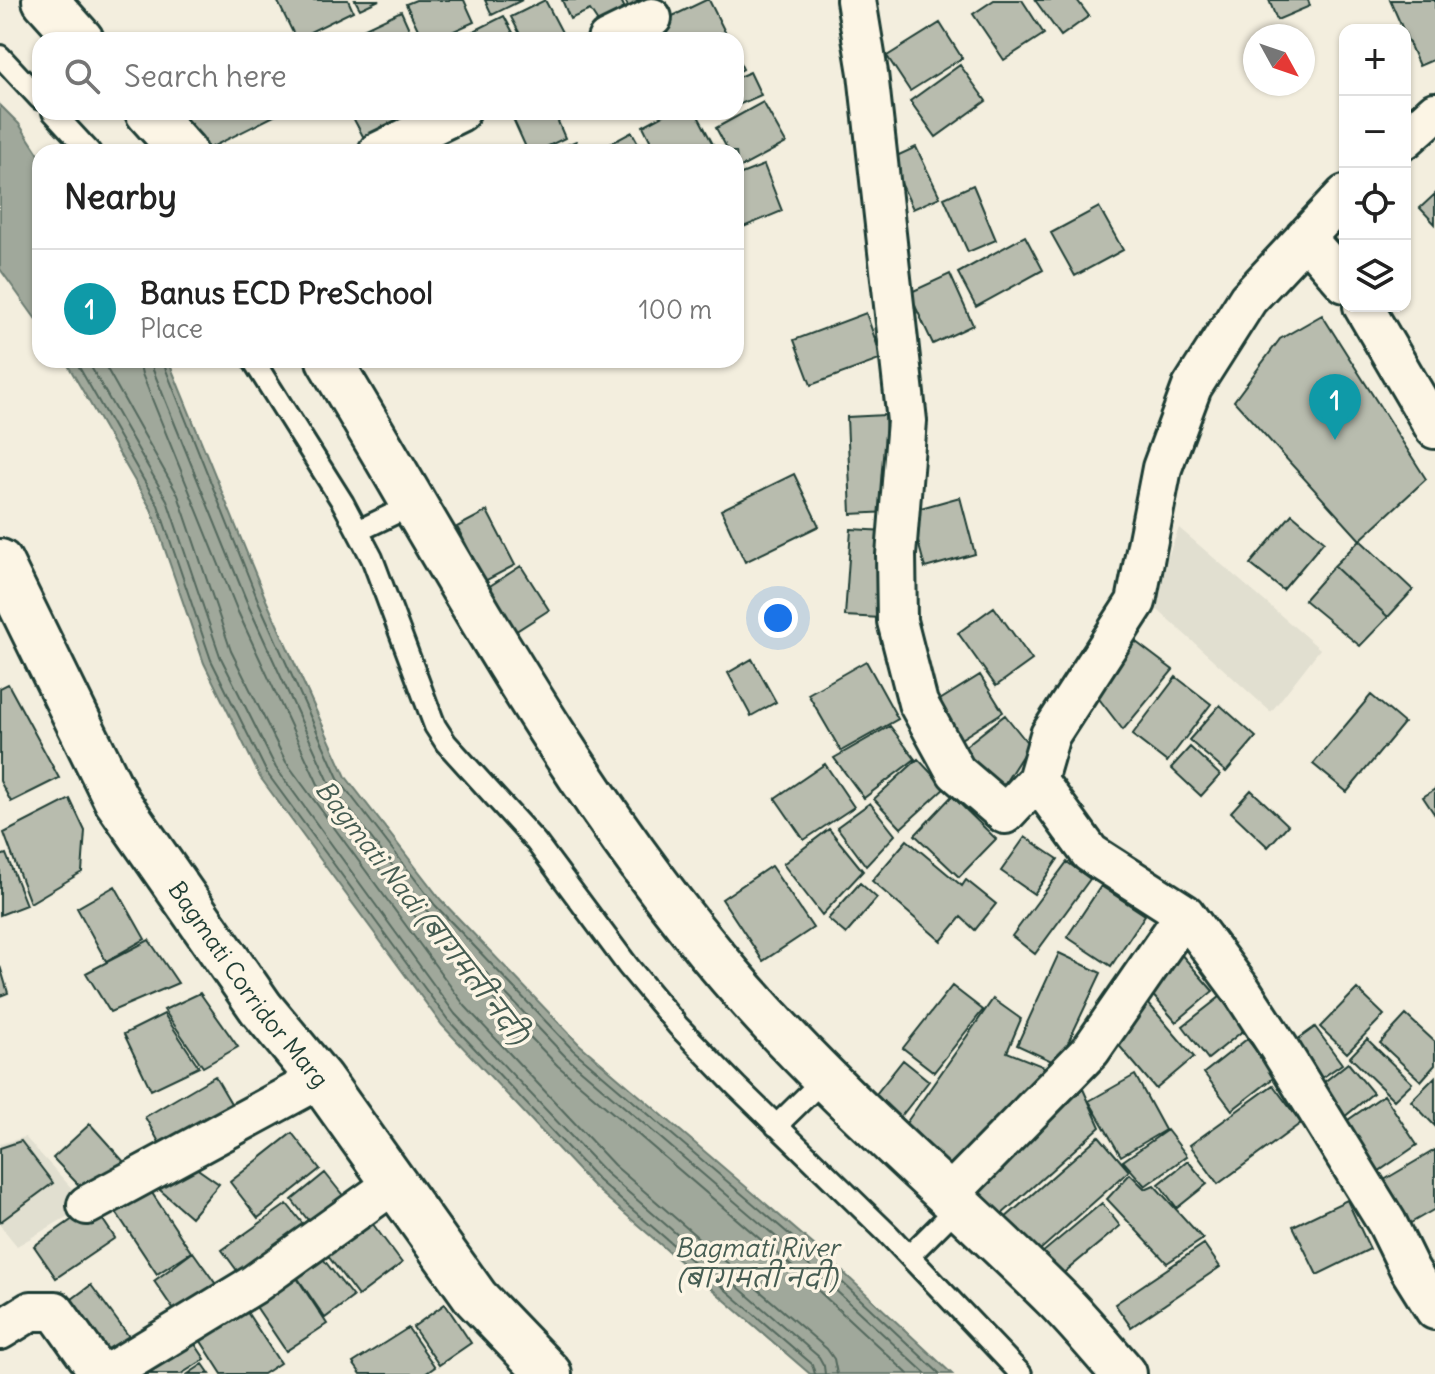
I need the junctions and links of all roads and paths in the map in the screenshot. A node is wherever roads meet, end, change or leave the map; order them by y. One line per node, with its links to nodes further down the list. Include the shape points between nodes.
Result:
1 (45, 0): 4 (street)
2 (856, 0): 26 (street, via 907,421 896,555 897,621 906,662 918,703 956,772 1005,814)
3 (652, 18): 5 (street)
4 (74, 32)
5 (623, 32)
6 (0, 56): 7 (lane)
7 (32, 90)
8 (1435, 112): 12 (street)
9 (60, 120): 13 (lane)
10 (155, 120): 14 (street)
11 (444, 120): 15 (street)
12 (1411, 134)
13 (83, 144)
14 (177, 144)
15 (394, 144)
16 (1339, 201): 17 (street)
17 (1305, 237): 18 (street); 26 (street, via 1248,299 1192,387 1162,468 1136,602 1050,735)
18 (1339, 276)
19 (1367, 312): 22 (street)
20 (258, 368): 24 (lane)
21 (334, 368): 23 (street)
22 (1435, 429)
23 (414, 504): 24 (lane); 28 (street, via 501,653 655,885 731,978)
24 (358, 531): 30 (lane, via 446,743 536,842 678,1026)
25 (0, 562): 29 (street, Bagmati Corridor Marg, via 117,801 261,1008)
26 (1037, 780): 27 (street, via 1090,853)
27 (1185, 914): 32 (street, via 1091,1050); 35 (street, via 1279,1048)
28 (826, 1077): 30 (lane); 32 (street)
29 (320, 1079): 31 (street, Bagmati Corridor Marg); 33 (street)
30 (776, 1126): 34 (lane)
31 (395, 1183): 38 (street, via 253,1285); 39 (street, Bagmati Corridor Marg, via 476,1298)
32 (954, 1201): 34 (lane); 41 (street, via 1057,1299)
33 (87, 1205)
34 (909, 1256): 40 (lane)
35 (1435, 1310)
36 (0, 1330): 37 (street, via 31,1311 55,1311)
37 (100, 1374)
38 (107, 1374)
39 (549, 1374)
40 (1021, 1374)
41 (1124, 1374)

